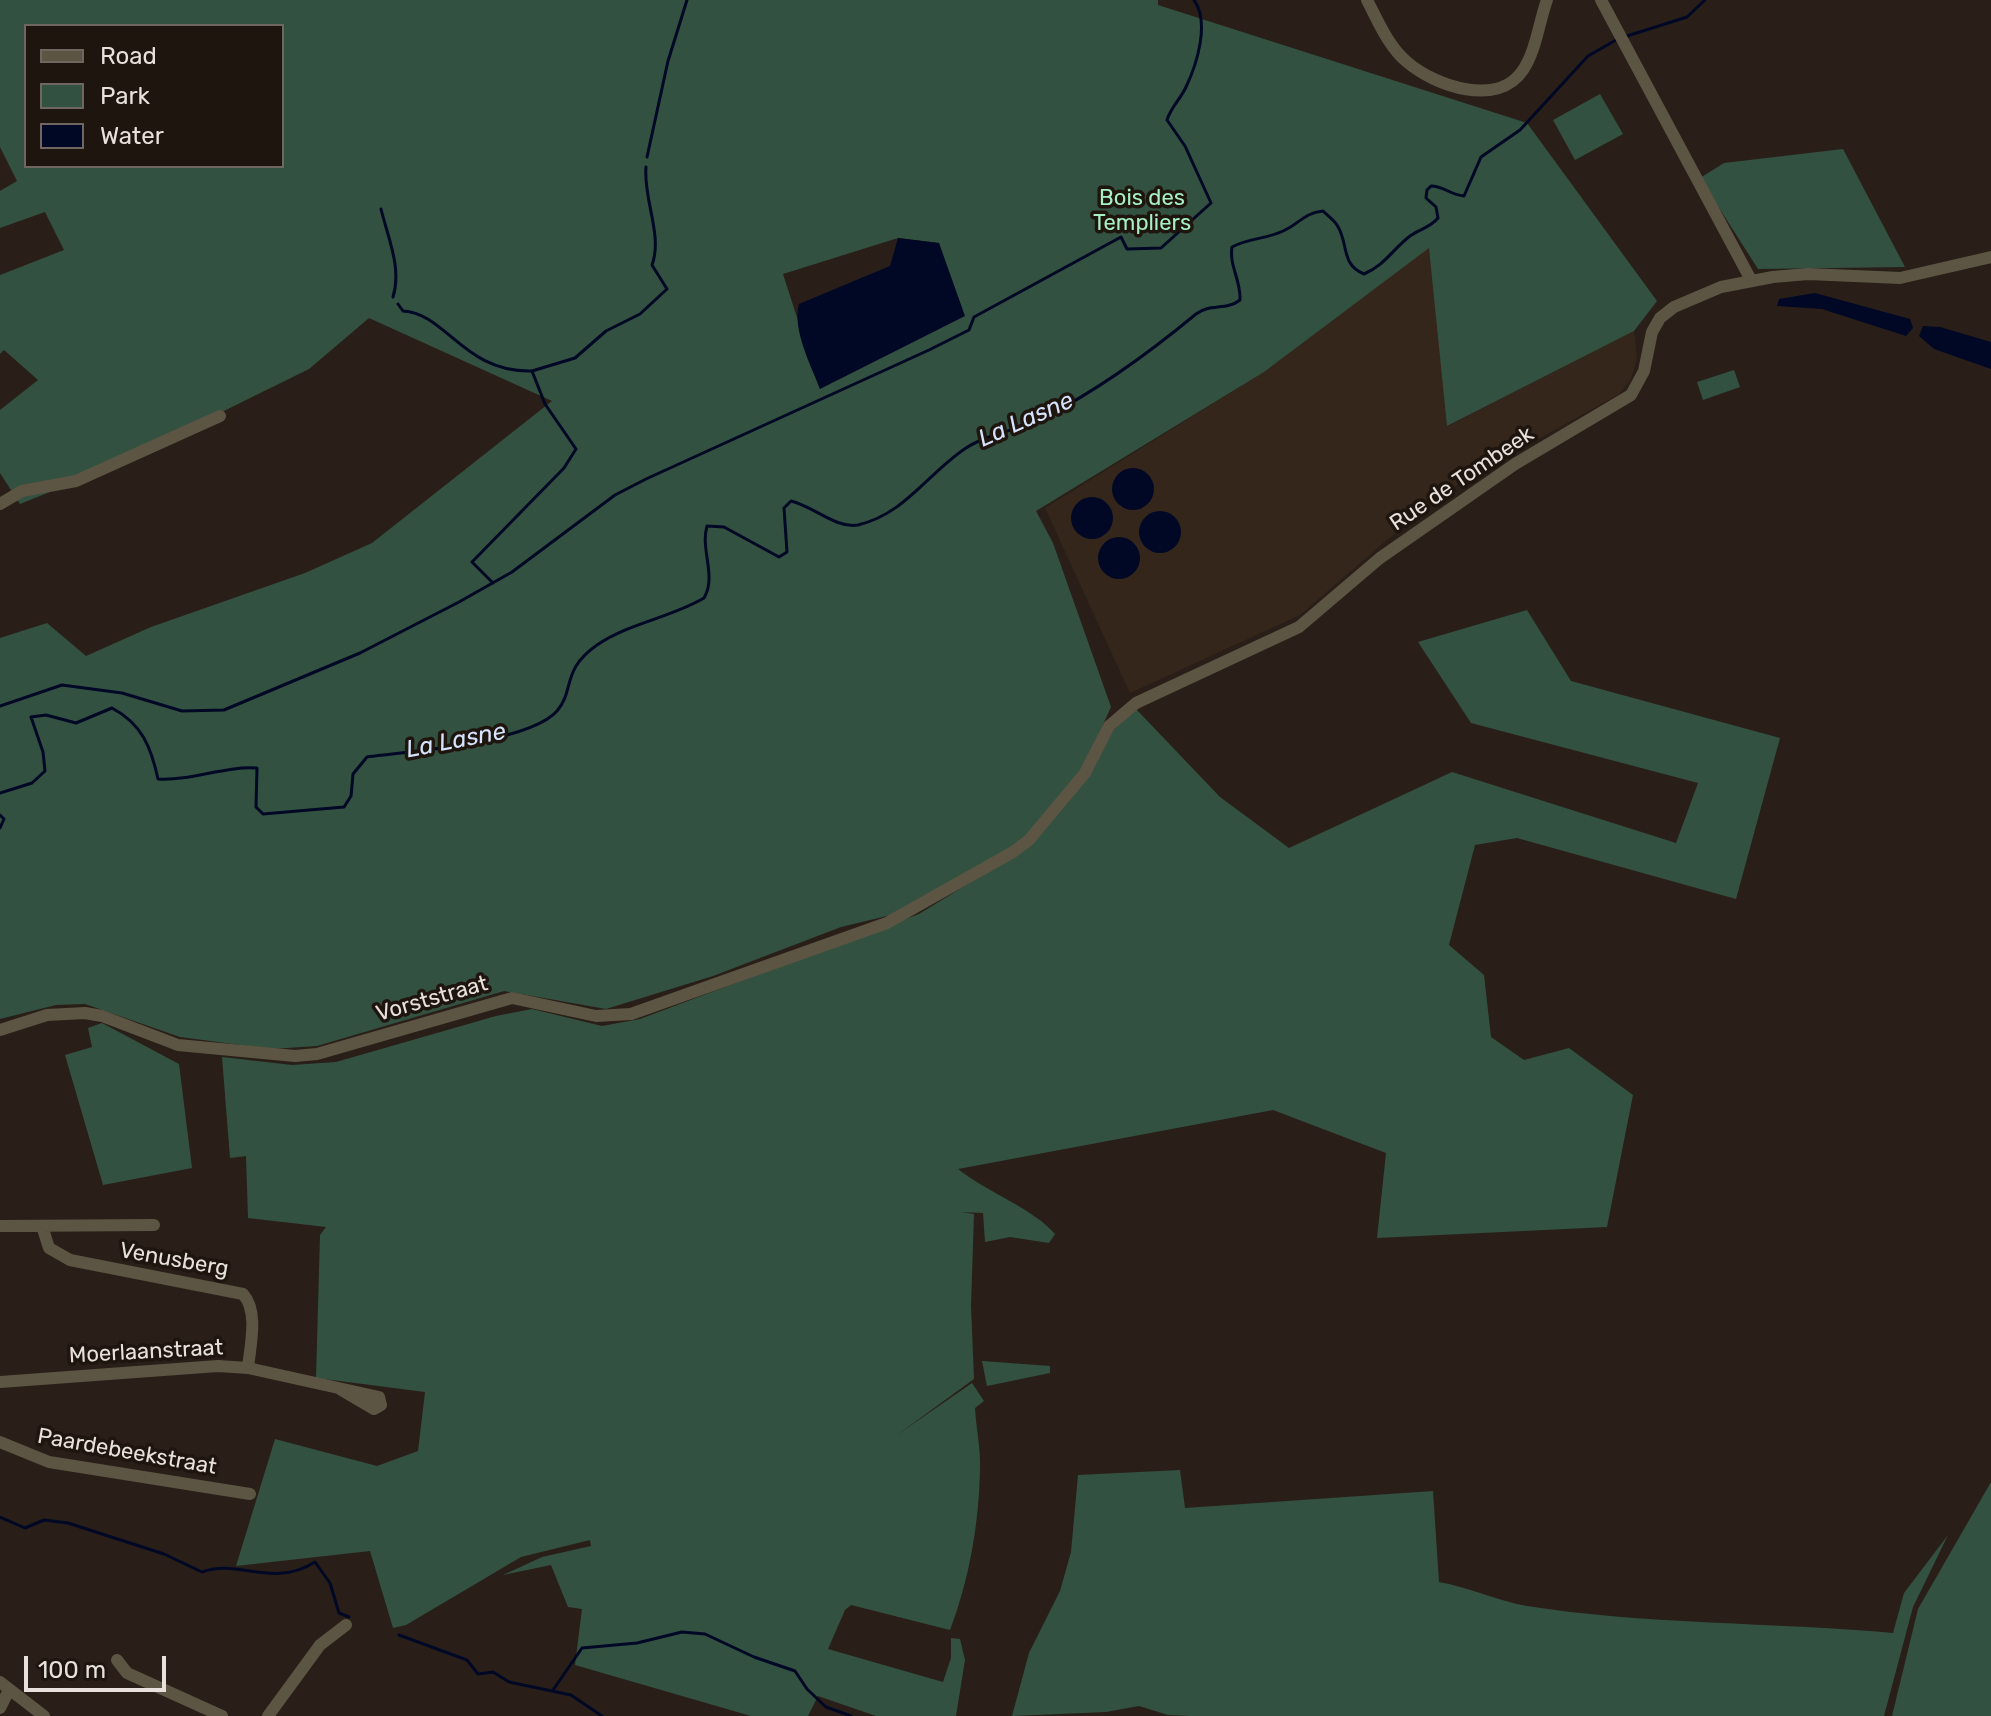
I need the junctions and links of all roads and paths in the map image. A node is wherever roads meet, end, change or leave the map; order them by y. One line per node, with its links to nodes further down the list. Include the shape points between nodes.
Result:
1 (1367, 0): 2 (street, via 1407,62 1434,78 1491,91 1512,83 1525,68)
2 (1547, 0)
3 (1601, 0): 5 (street)
4 (1991, 257): 5 (street, Rue de Tombeek, via 1900,278 1808,274)
5 (1751, 280): 8 (street, Rue de Tombeek, via 1674,307 1652,332 1644,371 1631,395 1515,464 1380,558 1299,627 1121,714 1085,773 1048,818 1029,840)
6 (220, 416): 7 (street, via 76,481)
7 (5, 500)
8 (997, 862): 9 (street, Vorststraat, via 887,923 631,1014 596,1016 512,998 295,1056 178,1045 85,1013 47,1015)
9 (0, 1030)
10 (154, 1225): 12 (street)
11 (0, 1226): 12 (street)
12 (42, 1226): 13 (street, Venusberg, via 49,1248 70,1260 243,1294 252,1319)
13 (248, 1368): 14 (street, Moerlaanstraat); 15 (street, Moerlaanstraat)
14 (0, 1382)
15 (340, 1389)
16 (0, 1442): 17 (street, Paardebeekstraat, via 49,1462)
17 (250, 1494)
18 (346, 1625): 24 (street, via 320,1645)
19 (117, 1660): 23 (street, via 127,1673)
20 (4, 1686): 21 (street); 22 (street)
21 (0, 1708)
22 (44, 1716)
23 (222, 1716)
24 (268, 1716)

